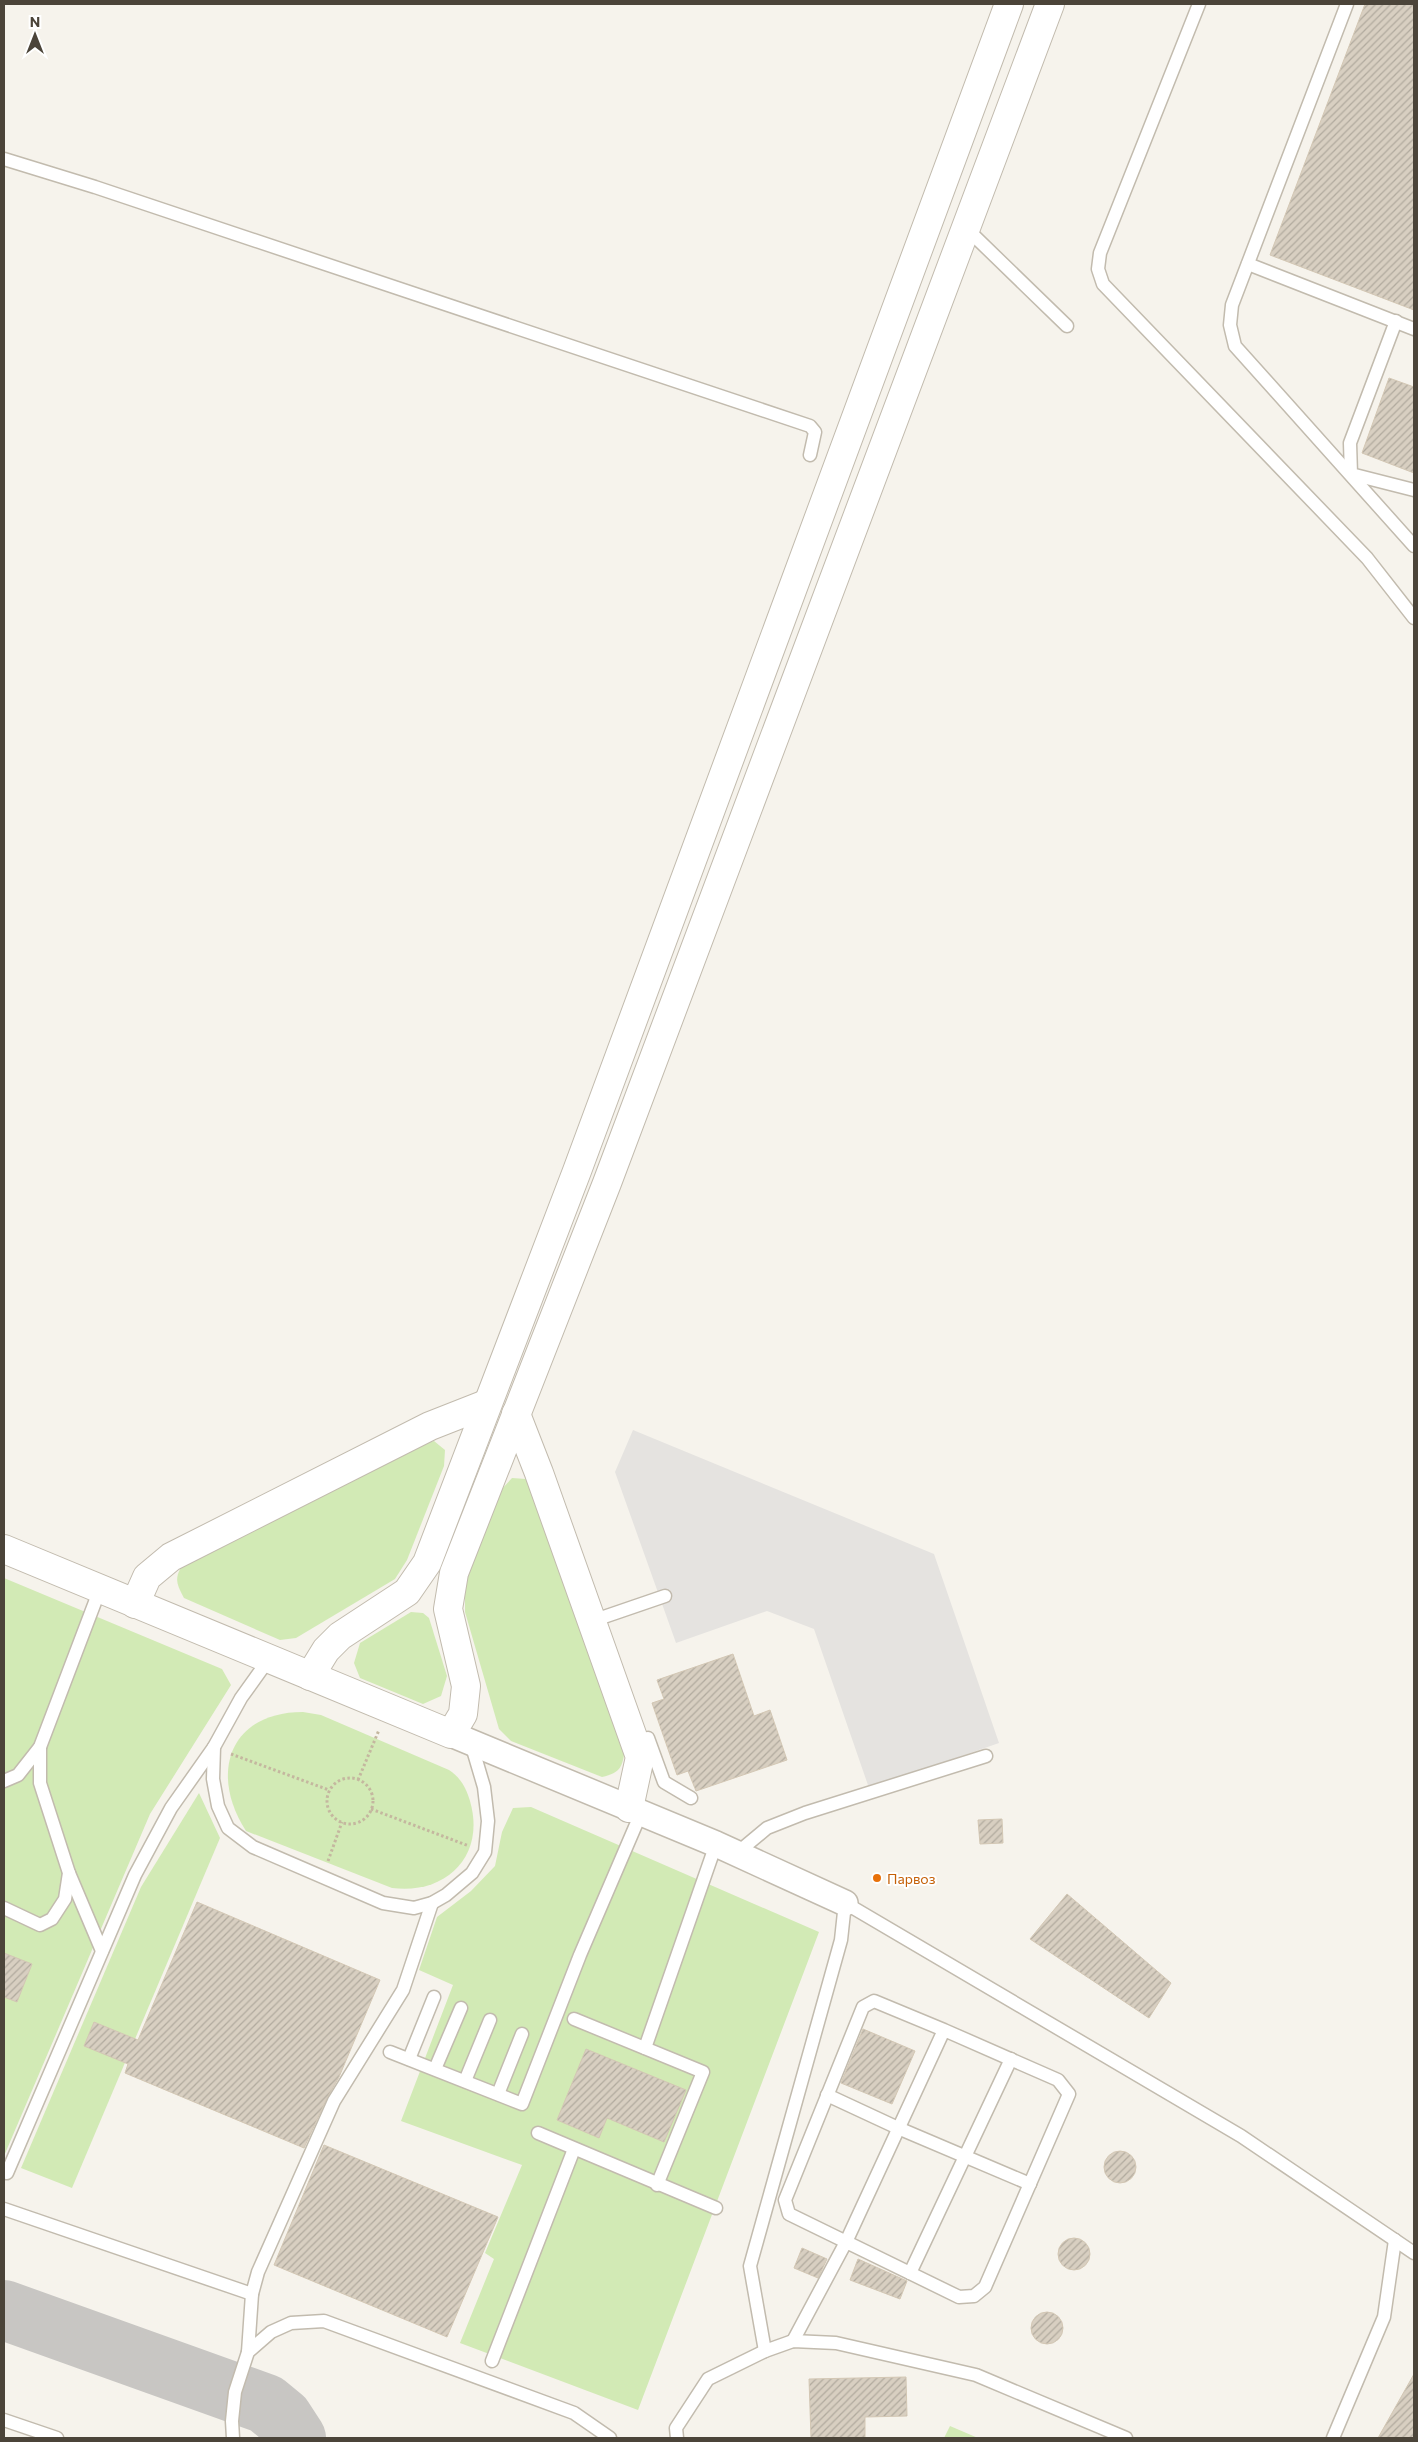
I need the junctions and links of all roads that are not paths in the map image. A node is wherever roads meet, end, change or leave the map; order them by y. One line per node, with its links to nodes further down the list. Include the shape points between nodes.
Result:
1 (1010, 4): 16 (street, via 580,1162)
2 (1050, 4): 6 (street)
3 (1199, 4): 15 (lane, via 1100,253 1098,269 1103,284 1366,558)
4 (1347, 4): 7 (lane)
5 (4, 160): 11 (lane, via 810,426 815,432)
6 (966, 228): 9 (lane); 17 (street, via 607,1183)
7 (1248, 264): 8 (lane); 12 (lane, via 1232,305 1230,325 1235,346)
8 (1396, 321): 10 (lane); 12 (lane, via 1350,443)
9 (1067, 326)
10 (1414, 328)
11 (810, 455)
12 (1351, 474): 13 (lane); 14 (lane)
13 (1414, 490)
14 (1414, 546)
15 (1414, 618)
16 (486, 1404): 21 (street, via 430,1426 171,1557 148,1577); 24 (street, via 426,1563 407,1592 340,1636)
17 (516, 1414): 22 (street); 26 (street, via 454,1573 448,1609 466,1686)
18 (4, 1550): 19 (street)
19 (100, 1589): 21 (street); 27 (lane)
20 (665, 1596): 22 (lane)
21 (135, 1604): 23 (street)
22 (592, 1621): 32 (street, via 640,1758)
23 (269, 1659): 24 (street); 28 (lane, via 241,1698)
24 (310, 1676): 26 (street)
25 (644, 1729): 31 (lane, via 664,1782)
26 (461, 1739): 32 (street); 35 (lane, via 484,1787 488,1821 485,1852 472,1873 446,1896)
27 (40, 1747): 30 (lane, via 18,1775); 34 (lane, via 40,1782)
28 (214, 1747): 35 (lane, via 218,1806 228,1828 253,1847 383,1903 414,1908); 38 (lane, via 171,1808 135,1875)
29 (986, 1756): 33 (lane, via 815,1810 766,1828)
30 (4, 1781)
31 (691, 1798)
32 (635, 1810): 33 (street); 51 (lane, via 522,2104)
33 (727, 1848): 36 (street); 45 (lane)
34 (70, 1873): 37 (lane, via 65,1899 52,1920 40,1925); 38 (lane)
35 (432, 1903): 66 (lane, via 403,1990 334,2101 258,2272)
36 (845, 1903): 62 (lane, via 1241,2136); 68 (lane, via 841,1940 750,2266)
37 (4, 1908)
38 (102, 1951): 57 (lane)
39 (434, 1997): 47 (lane)
40 (461, 2008): 49 (lane)
41 (574, 2019): 45 (lane)
42 (490, 2020): 50 (lane)
43 (944, 2030): 48 (lane); 52 (lane, via 874,2001 863,2006); 53 (lane)
44 (522, 2034): 51 (lane)
45 (645, 2048): 59 (lane, via 703,2072)
46 (390, 2052): 47 (lane)
47 (409, 2059): 49 (lane)
48 (1011, 2059): 56 (lane); 58 (lane, via 1058,2080 1069,2094)
49 (435, 2069): 50 (lane)
50 (465, 2081): 51 (lane)
51 (498, 2094)
52 (827, 2095): 53 (lane); 63 (lane, via 785,2200 789,2214)
53 (898, 2128): 56 (lane); 63 (lane)
54 (538, 2134): 55 (lane)
55 (574, 2149): 59 (lane); 70 (lane)
56 (965, 2157): 58 (lane); 65 (lane)
57 (7, 2173)
58 (1030, 2184): 65 (lane, via 985,2287 974,2296 959,2297)
59 (657, 2185): 60 (lane)
60 (716, 2208)
61 (4, 2209): 66 (lane)
62 (1395, 2240): 64 (lane); 77 (lane, via 1384,2317)
63 (846, 2242): 65 (lane); 67 (lane)
64 (1414, 2253)
65 (910, 2273)
66 (252, 2294): 69 (lane)
67 (793, 2341): 68 (lane); 76 (lane, via 836,2343 976,2375)
68 (764, 2351): 75 (lane, via 708,2379 676,2428)
69 (248, 2352): 73 (lane, via 235,2392); 74 (lane, via 271,2332 292,2323 324,2321 574,2413)
70 (492, 2362)
71 (4, 2420): 72 (lane)
72 (57, 2438)
73 (233, 2438)
74 (610, 2438)
75 (677, 2438)
76 (1126, 2438)
77 (1333, 2438)

